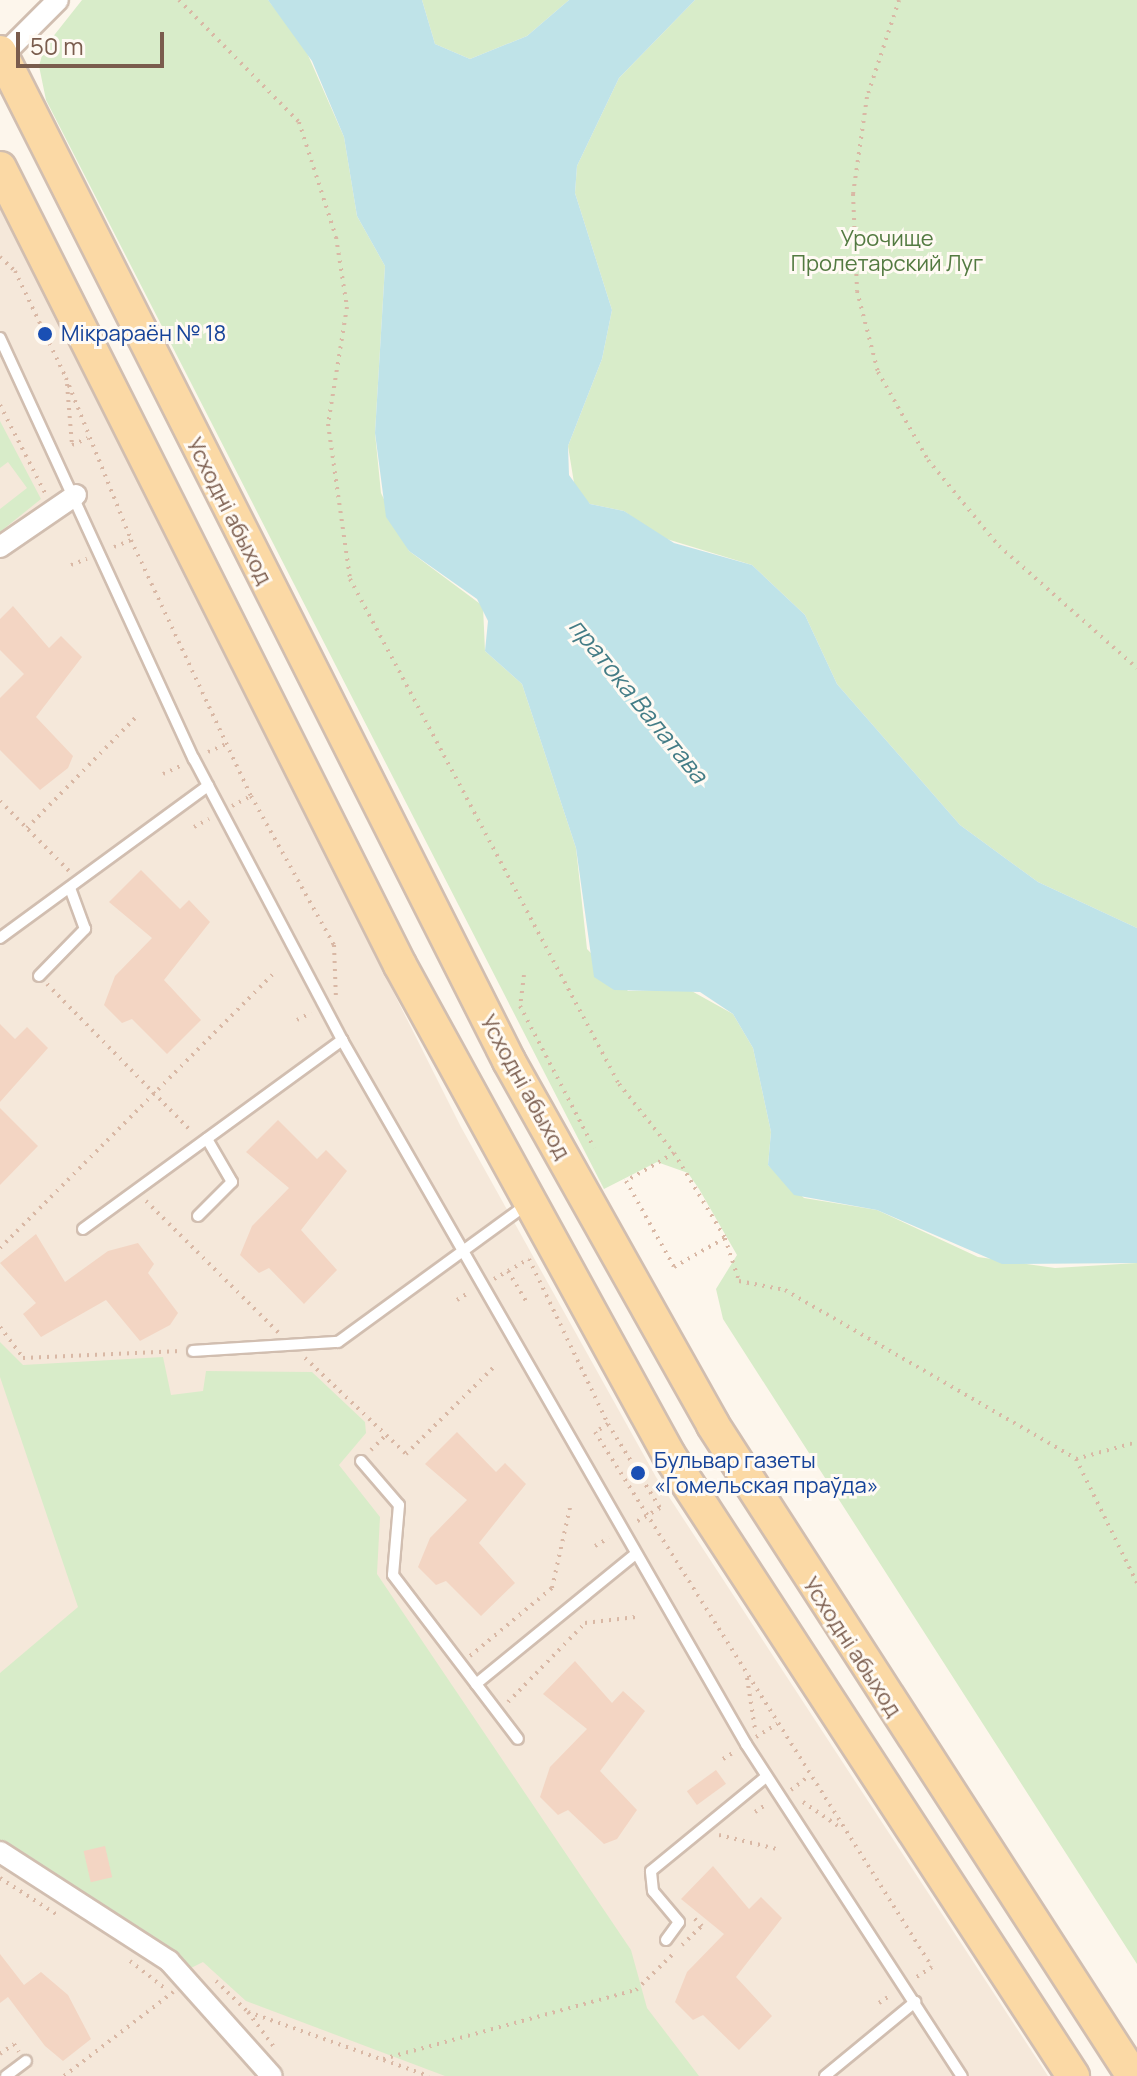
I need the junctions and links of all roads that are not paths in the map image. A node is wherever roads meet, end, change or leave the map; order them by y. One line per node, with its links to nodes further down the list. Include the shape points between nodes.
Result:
1 (58, 0): 2 (street)
2 (1, 55): 32 (main road, Усходні абыход, via 509,1061 690,1385 777,1532)
3 (0, 168): 13 (main road, via 400,965)
4 (0, 338): 5 (lane)
5 (76, 495): 6 (street); 7 (lane)
6 (0, 547)
7 (208, 786): 8 (lane); 11 (lane)
8 (75, 884): 9 (lane); 10 (lane, via 85,929)
9 (0, 938)
10 (39, 976)
11 (342, 1040): 12 (lane); 16 (lane)
12 (204, 1141): 14 (lane, via 232,1182); 15 (lane)
13 (528, 1203): 16 (lane); 31 (main road, via 731,1558)
14 (198, 1216)
15 (83, 1229)
16 (461, 1248): 17 (lane, via 348,1336 293,1346); 19 (lane)
17 (193, 1351)
18 (361, 1461): 20 (lane, via 399,1505 393,1575)
19 (634, 1555): 20 (lane); 22 (lane)
20 (476, 1684): 21 (lane)
21 (518, 1739)
22 (766, 1777): 24 (lane, via 651,1871 653,1891 679,1922); 25 (lane)
23 (0, 1852): 28 (street, via 169,1961)
24 (666, 1940)
25 (915, 2002): 29 (lane); 30 (lane)
26 (26, 2061): 27 (lane)
27 (6, 2076)
28 (272, 2076)
29 (825, 2076)
30 (962, 2076)
31 (1073, 2076)
32 (1133, 2076)

